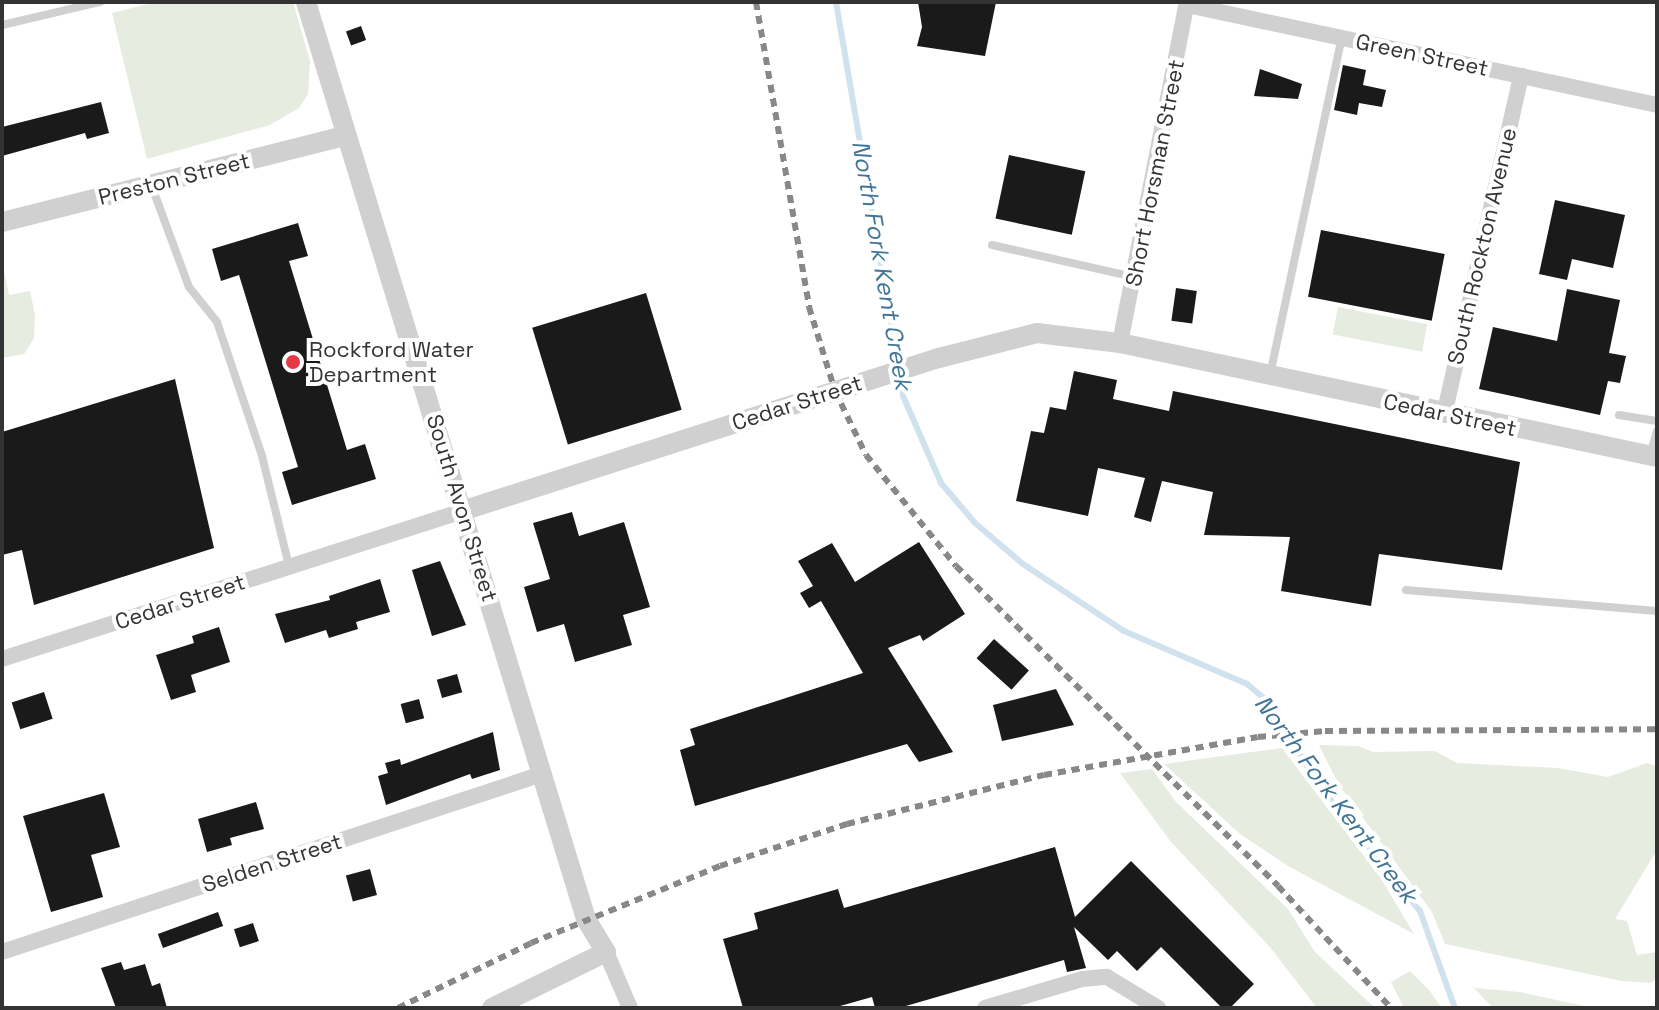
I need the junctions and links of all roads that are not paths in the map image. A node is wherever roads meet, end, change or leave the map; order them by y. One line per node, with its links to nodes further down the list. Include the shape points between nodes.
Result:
1 (100, 2): 4 (lane)
2 (306, 2): 8 (street, South Avon Street)
3 (1187, 4): 5 (street, Green Street); 12 (street, Short Horsman Street)
4 (2, 25)
5 (1342, 37): 6 (street, Green Street); 14 (lane)
6 (1521, 76): 7 (street, Green Street); 15 (street, South Rockton Avenue)
7 (1657, 105)
8 (345, 136): 9 (street, Preston Street); 20 (street, South Avon Street)
9 (151, 184): 10 (street, Preston Street); 21 (lane, via 189,287 217,322 262,456)
10 (2, 222)
11 (992, 245): 12 (lane)
12 (1135, 277): 13 (street, Short Horsman Street)
13 (1120, 343): 14 (street, Cedar Street); 20 (street, Cedar Street, via 1037,333 939,358)
14 (1270, 376): 15 (street, Cedar Street)
15 (1444, 415): 19 (street, Cedar Street)
16 (1619, 415): 17 (lane)
17 (1657, 421)
18 (1657, 431): 19 (lane)
19 (1653, 456)
20 (465, 510): 21 (street, Cedar Street); 25 (street, South Avon Street)
21 (289, 567): 24 (street, Cedar Street)
22 (1406, 590): 23 (lane)
23 (1657, 611)
24 (2, 659)
25 (542, 774): 26 (street, Selden Street); 27 (street, South Avon Street, via 586,919)
26 (2, 952)
27 (606, 952): 28 (street); 29 (street, South Avon Street)
28 (492, 1008)
29 (630, 1008)
30 (985, 1008): 31 (street, via 1082,979 1107,977)
31 (1158, 1008)

